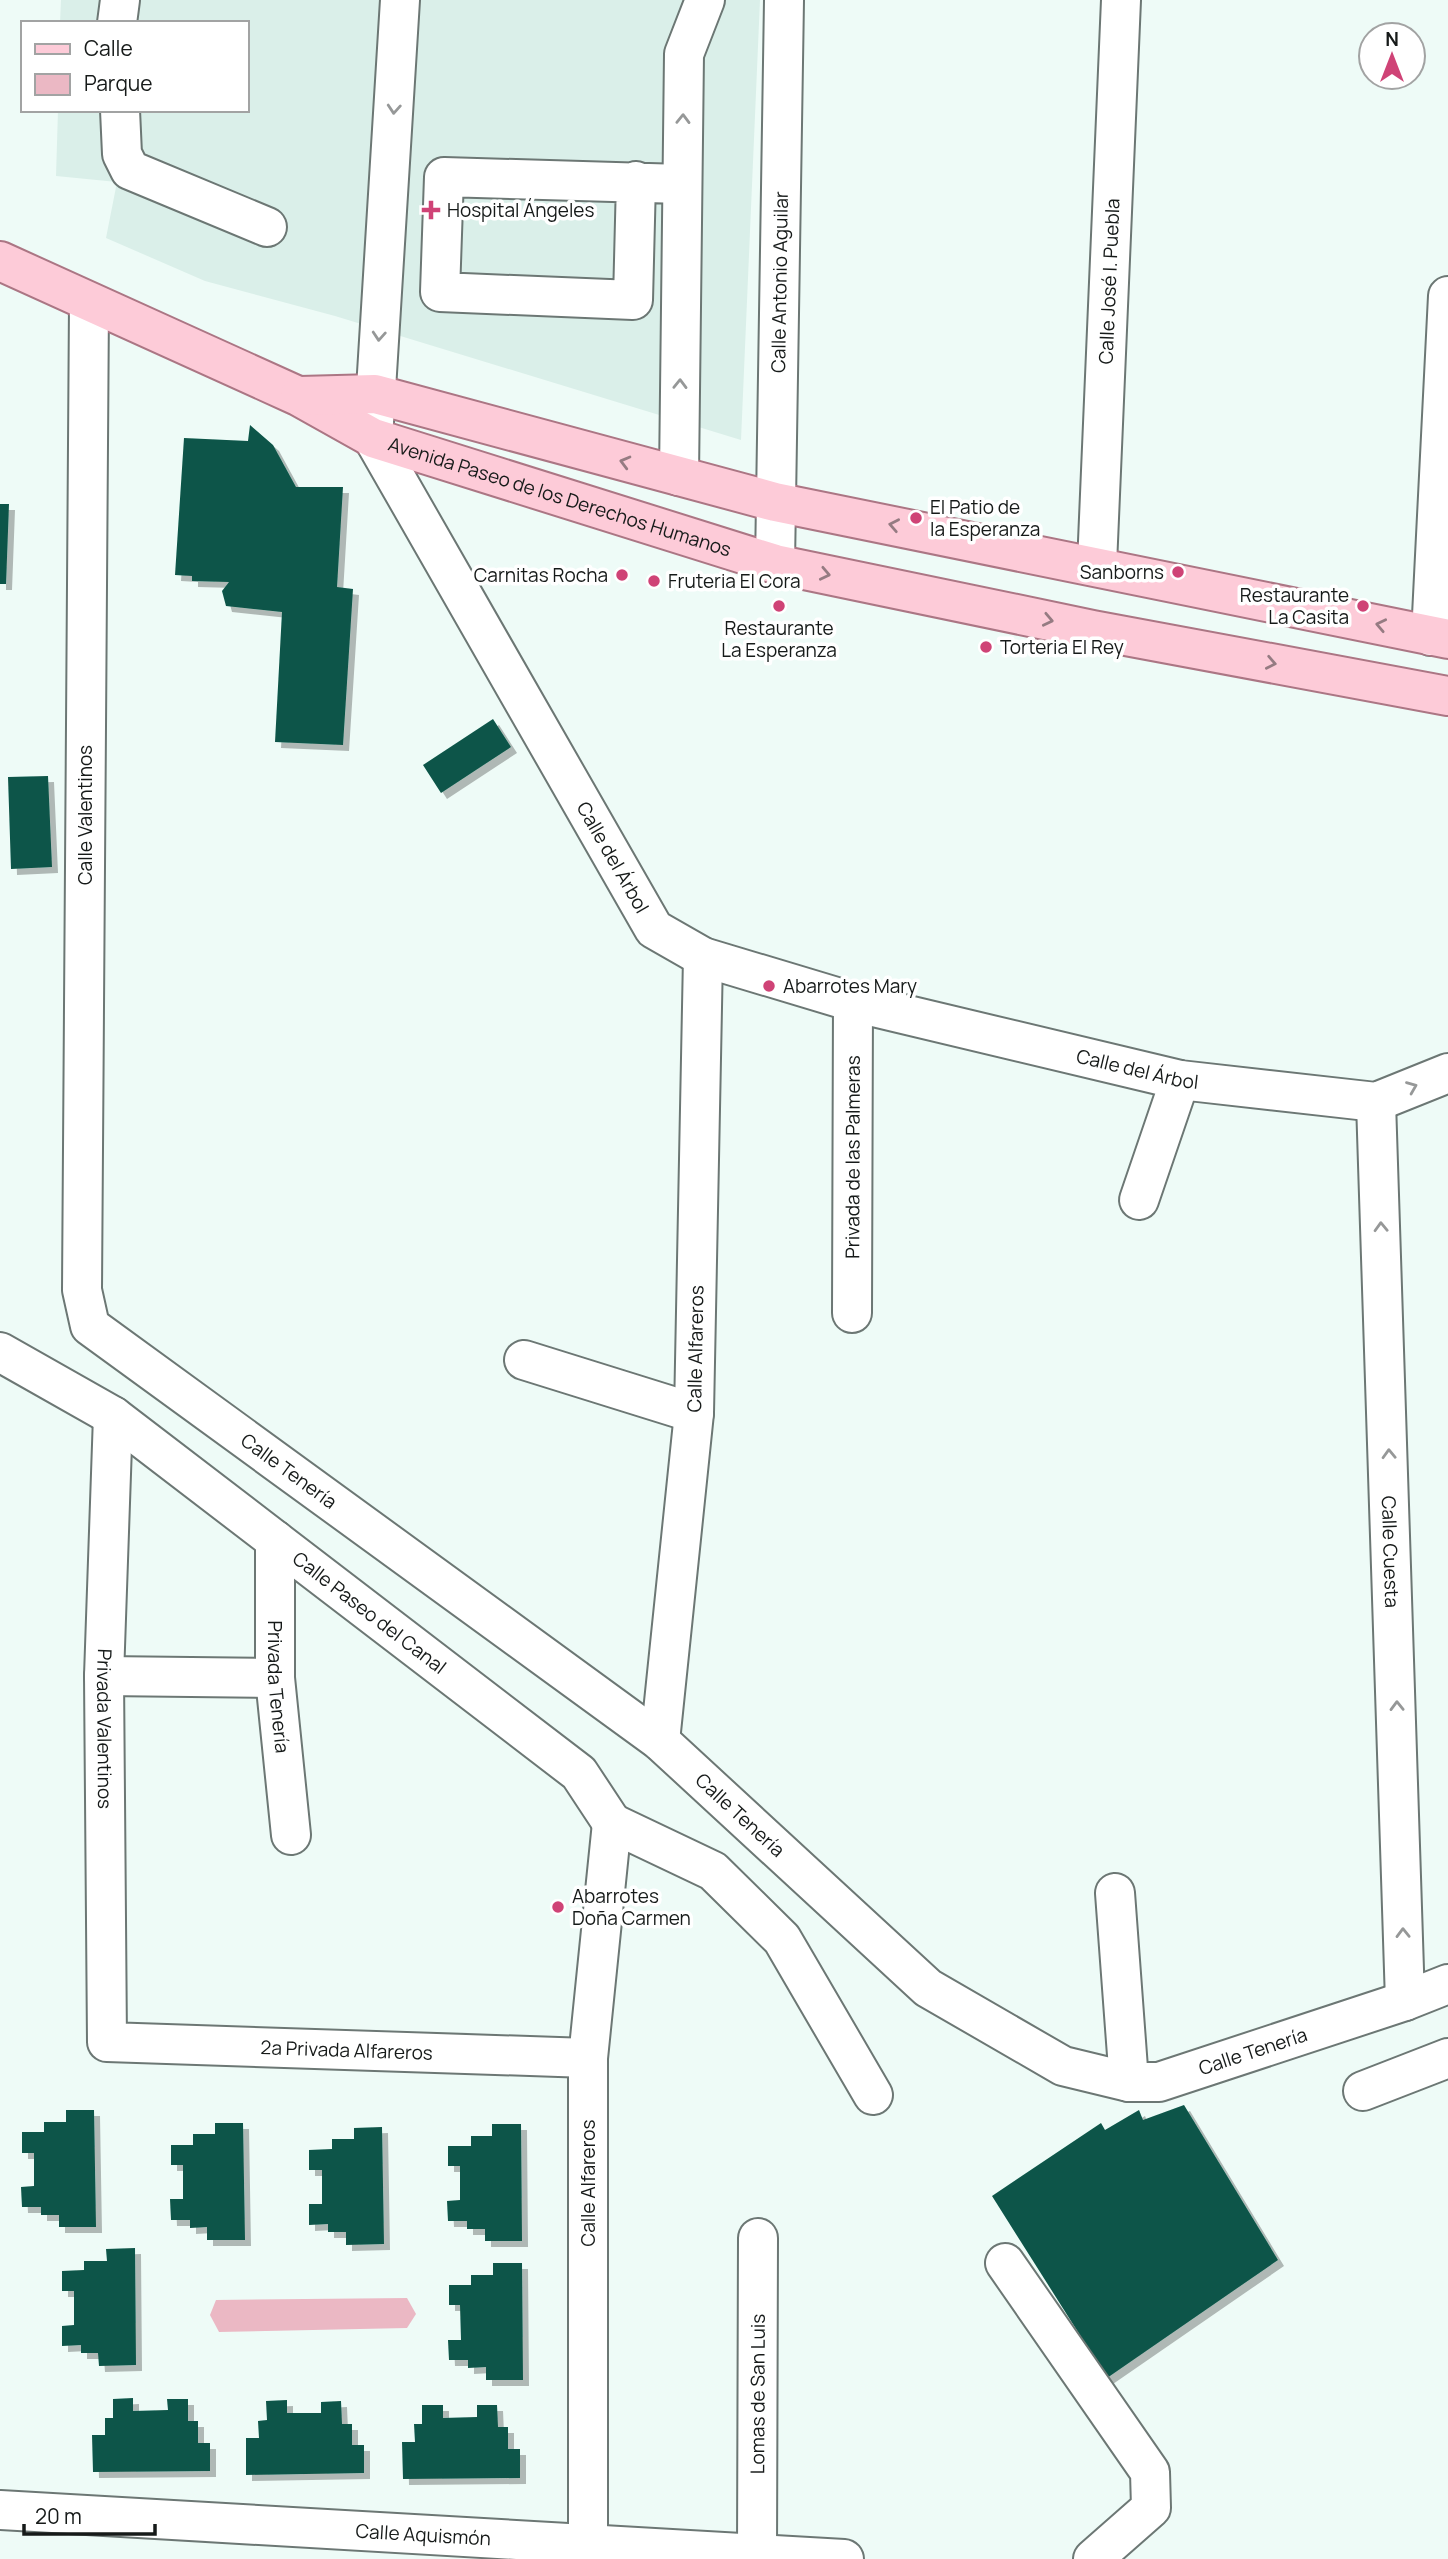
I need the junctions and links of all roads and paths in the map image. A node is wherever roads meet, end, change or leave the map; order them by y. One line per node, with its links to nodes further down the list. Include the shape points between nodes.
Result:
1 (120, 0): 6 (street)
2 (400, 0): 14 (street, one-way to 14)
3 (705, 0): 9 (street, one-way to 3, via 684,54)
4 (785, 0): 18 (street, Calle Antonio Aguilar)
5 (1121, 0): 20 (street, Calle José I. Puebla)
6 (117, 21)
7 (120, 112): 10 (street, via 122,154 130,170)
8 (636, 181): 8 (street, via 444,177 440,292 633,300); 9 (street)
9 (682, 184): 17 (street, one-way to 9)
10 (267, 228)
11 (0, 261): 13 (main road, Avenida Paseo de los Derechos Humanos)
12 (1448, 296): 21 (street)
13 (89, 303): 15 (main road, Avenida Paseo de los Derechos Humanos); 30 (street, Calle Valentinos, via 82,1290)
14 (375, 394): 15 (main road, Avenida Paseo de los Derechos Humanos); 16 (street); 17 (main road, Avenida Paseo de los Derechos Humanos, one-way to 14)
15 (298, 396): 16 (main road, Avenida Paseo de los Derechos Humanos)
16 (373, 438): 19 (main road, Avenida Paseo de los Derechos Humanos); 23 (street, Calle del Árbol, via 654,929)
17 (680, 477): 18 (main road, Avenida Paseo de los Derechos Humanos)
18 (775, 502): 19 (street, Calle Antonio Aguilar); 20 (main road, Avenida Paseo de los Derechos Humanos, one-way to 18)
19 (775, 564): 22 (main road, Avenida Paseo de los Derechos Humanos, one-way to 22, via 1093,630)
20 (1097, 565): 21 (main road, Avenida Paseo de los Derechos Humanos, one-way to 20)
21 (1440, 637)
22 (1448, 696)
23 (703, 957): 24 (street, Calle del Árbol); 33 (street, Calle Alfareros)
24 (853, 1002): 26 (street, Calle del Árbol); 29 (street, Privada de las Palmeras)
25 (1448, 1073): 27 (street, Calle del Árbol, one-way to 25)
26 (1180, 1080): 27 (street, Calle del Árbol); 28 (street)
27 (1376, 1102): 43 (street, Calle Cuesta, one-way to 27)
28 (1139, 1199)
29 (852, 1313)
30 (90, 1326): 38 (street, Calle Tenería)
31 (0, 1352): 34 (street, Calle Paseo del Canal)
32 (524, 1360): 33 (street)
33 (694, 1413): 38 (street, Calle Alfareros)
34 (113, 1416): 35 (street, Calle Paseo del Canal); 36 (street, Privada Valentinos)
35 (275, 1540): 37 (street, Privada Tenería); 39 (street, Calle Paseo del Canal, via 579,1773)
36 (104, 1676): 37 (street); 44 (street, Privada Valentinos)
37 (275, 1678): 40 (street, Privada Tenería)
38 (660, 1741): 47 (street, Calle Tenería, via 928,1987 1063,2066)
39 (612, 1823): 45 (street, Calle Alfareros); 49 (street, via 713,1871 782,1939)
40 (291, 1835)
41 (1115, 1893): 47 (street)
42 (1448, 1984): 43 (street, Calle Tenería)
43 (1405, 2001): 47 (street, Calle Tenería, via 1159,2082)
44 (107, 2042): 45 (street, 2a Privada Alfareros)
45 (588, 2058): 53 (street, Calle Alfareros)
46 (1448, 2058): 48 (street)
47 (1129, 2082)
48 (1363, 2091)
49 (873, 2095)
50 (758, 2238): 55 (street, Lomas de San Luis)
51 (1005, 2263): 57 (street, via 1150,2472 1151,2508)
52 (0, 2510): 54 (street, Calle Aquismón)
53 (588, 2543): 54 (street, Calle Aquismón); 55 (street, Calle Aquismón)
54 (348, 2546)
55 (757, 2552): 56 (street, Calle Aquismón)
56 (844, 2559)
57 (1093, 2559)

